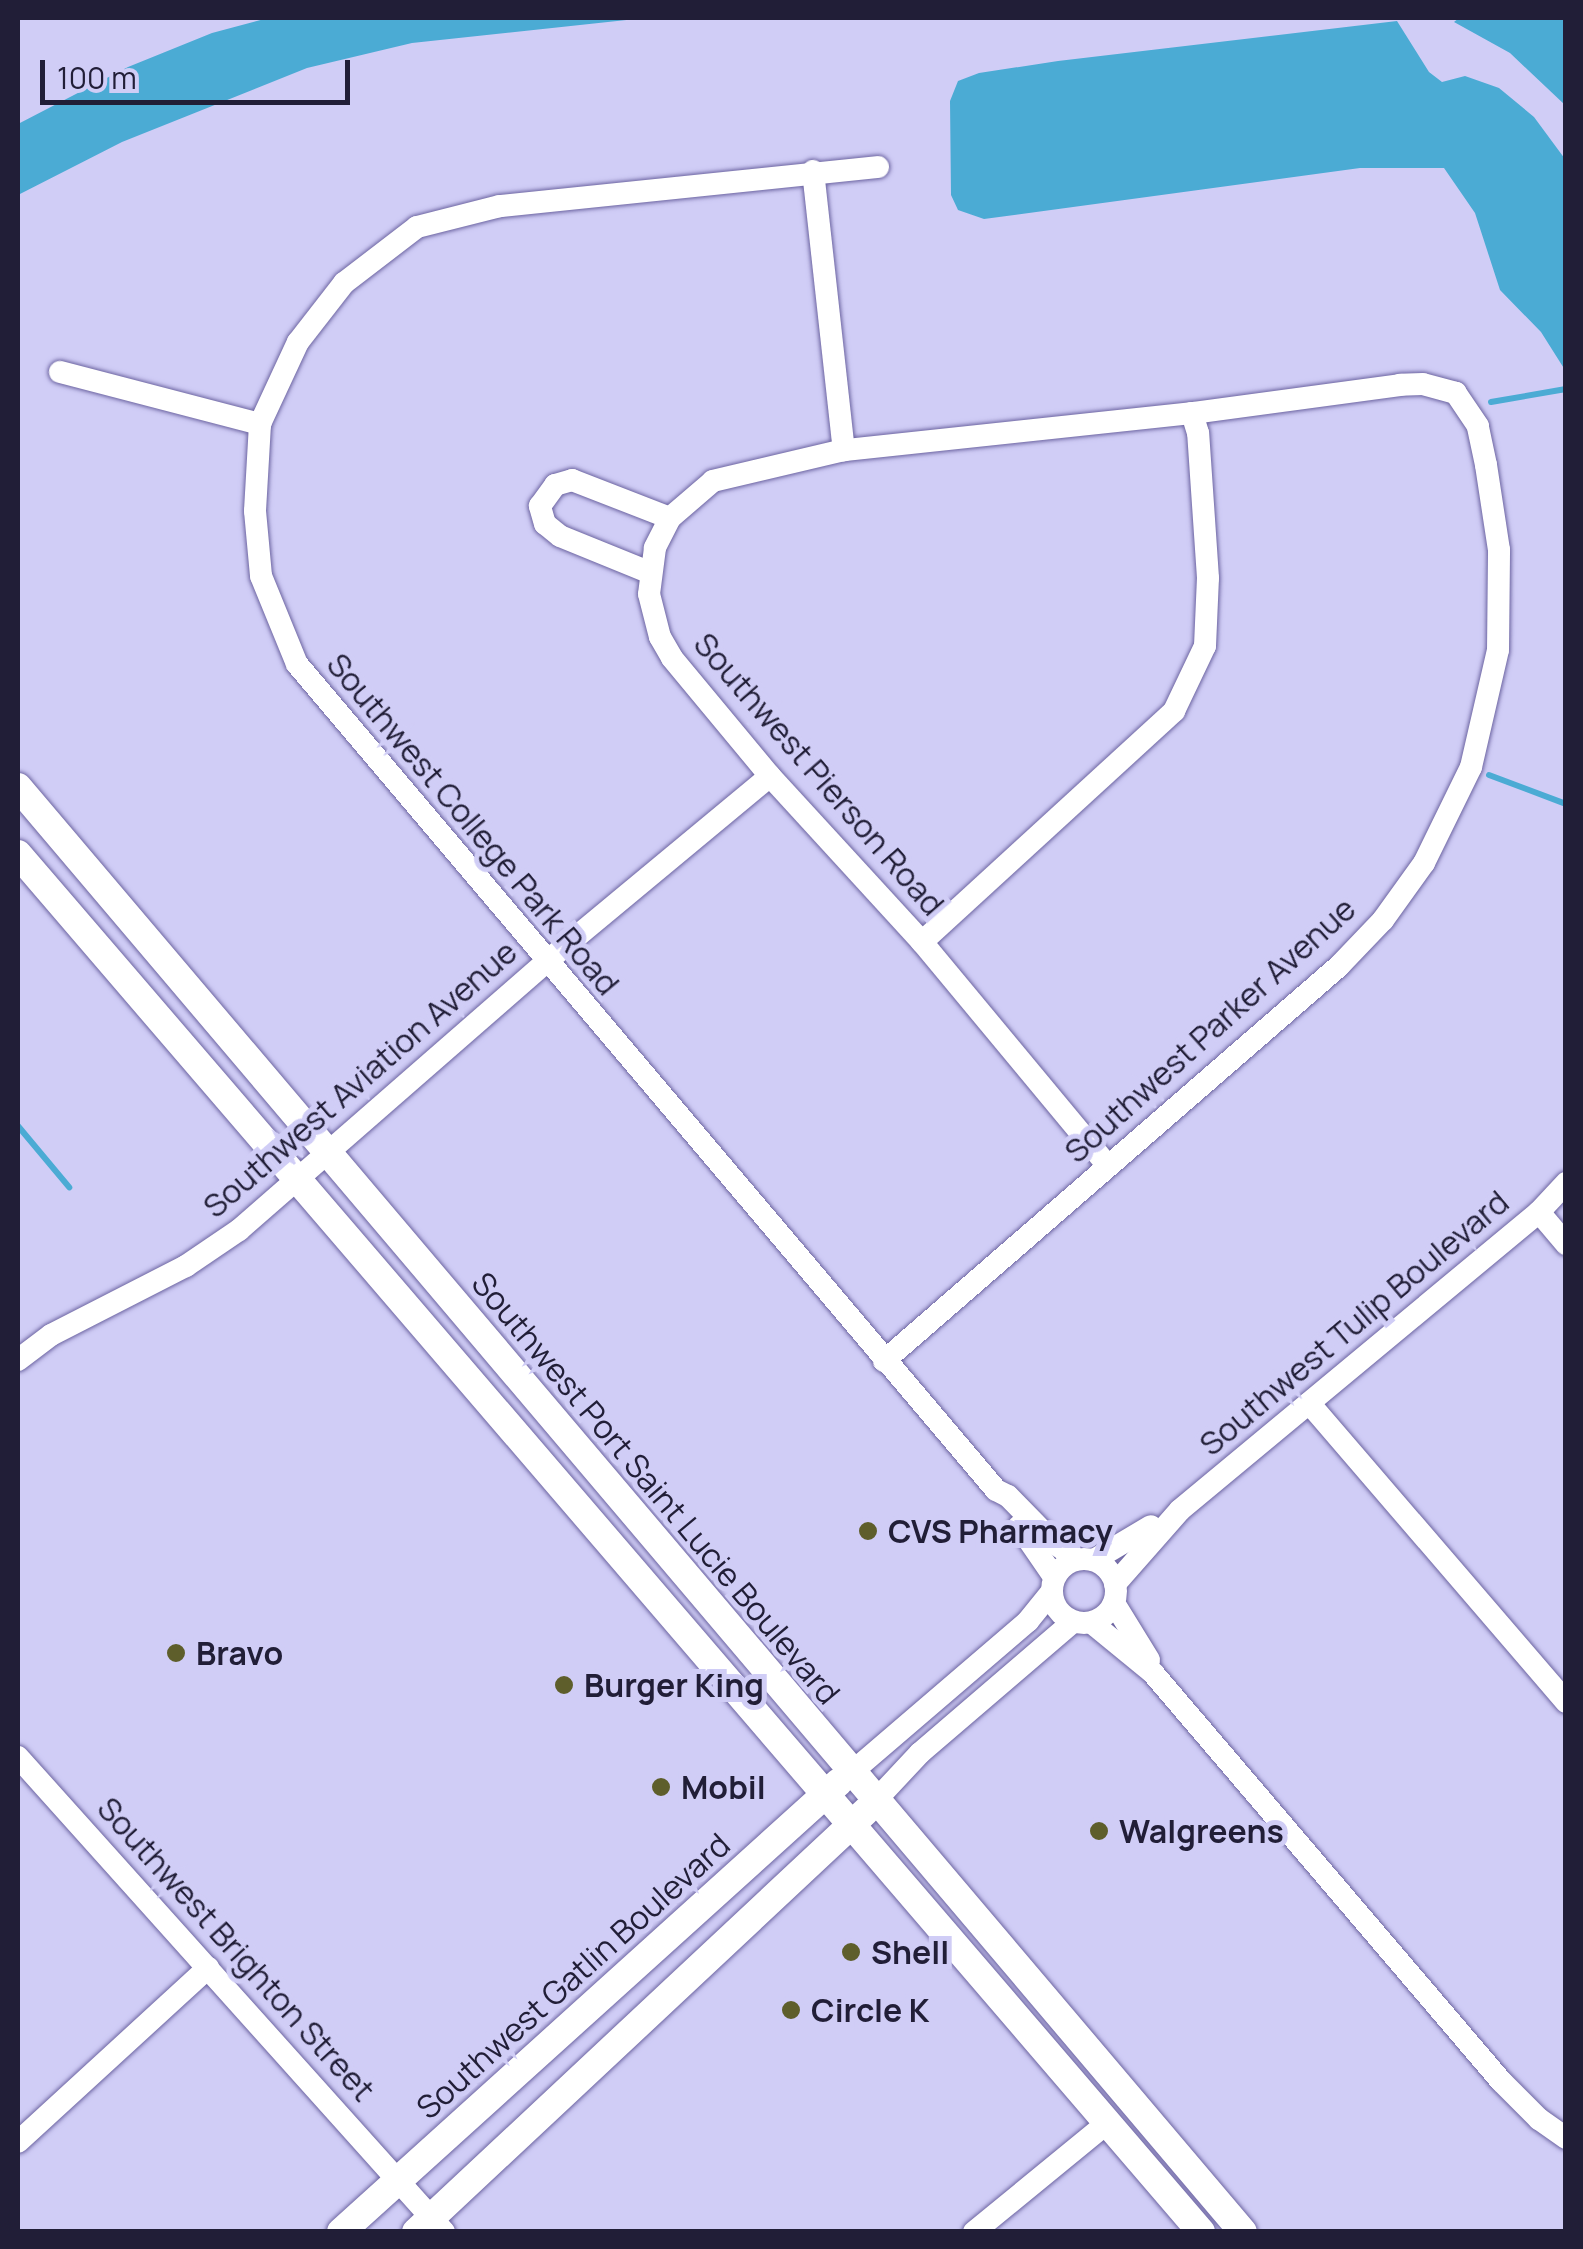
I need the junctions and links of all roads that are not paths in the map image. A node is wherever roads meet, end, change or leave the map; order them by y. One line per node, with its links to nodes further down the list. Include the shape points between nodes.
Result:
1 (878, 167): 2 (street, Southwest College Park Road)
2 (813, 171): 6 (street, Southwest College Park Road, via 500,206 417,227 344,283 298,342); 7 (street)
3 (60, 372): 6 (street)
4 (1400, 384): 5 (street, Southwest Pierson Road); 16 (street, Southwest Parker Avenue, via 1438,387 1468,404 1486,464 1499,550 1498,650 1471,767 1424,863 1359,946)
5 (1192, 414): 7 (street, Southwest Pierson Road); 13 (street, via 1208,578 1205,646 1174,711)
6 (260, 424): 14 (street, Southwest College Park Road, via 255,511 261,576 298,664)
7 (844, 450): 8 (street, Southwest Pierson Road, via 732,473)
8 (670, 518): 9 (street, Southwest Pierson Road); 9 (street, via 572,480 555,484 540,506 545,524 560,536)
9 (651, 573): 10 (street, Southwest Pierson Road, via 653,616 672,658)
10 (770, 776): 13 (street, Southwest Pierson Road); 14 (street, Southwest Aviation Avenue)
11 (18, 788): 15 (main road, Southwest Port Saint Lucie Boulevard)
12 (18, 854): 18 (main road, Southwest Port Saint Lucie Boulevard)
13 (922, 942): 16 (street, Southwest Pierson Road)
14 (546, 962): 15 (street, Southwest Aviation Avenue); 22 (street, Southwest College Park Road)
15 (329, 1156): 18 (street, Southwest Aviation Avenue); 33 (main road, Southwest Port Saint Lucie Boulevard)
16 (1107, 1165): 22 (street, Southwest Parker Avenue)
17 (1566, 1183): 19 (street, Southwest Tulip Boulevard)
18 (298, 1184): 21 (street, Southwest Aviation Avenue, via 186,1266 51,1335); 34 (main road, Southwest Port Saint Lucie Boulevard)
19 (1539, 1212): 20 (street); 23 (street, Southwest Tulip Boulevard)
20 (1566, 1244)
21 (18, 1360)
22 (884, 1361): 24 (street, Southwest College Park Road)
23 (1309, 1403): 25 (street, Southwest Tulip Boulevard); 31 (street)
24 (996, 1490): 26 (street, Southwest College Park Road); 27 (street, Southwest College Park Road)
25 (1180, 1510): 26 (street, Southwest Tulip Boulevard); 28 (street, Southwest Tulip Boulevard)
26 (1085, 1560): 27 (street); 28 (street, via 1110,1572)
27 (1052, 1585): 29 (street, via 1059,1611); 33 (street, via 1028,1621)
28 (1115, 1594): 29 (street); 30 (street)
29 (1083, 1622): 30 (street); 35 (street, via 920,1753)
30 (1153, 1673): 39 (street, via 1500,2080)
31 (1566, 1702)
32 (18, 1756): 37 (street, Southwest Brighton Street)
33 (852, 1772): 34 (main road, Southwest Gatlin Boulevard); 35 (main road, Southwest Port Saint Lucie Boulevard)
34 (826, 1793): 36 (main road, Southwest Port Saint Lucie Boulevard); 41 (main road, Southwest Gatlin Boulevard)
35 (876, 1800): 36 (main road); 46 (main road, Southwest Port Saint Lucie Boulevard)
36 (853, 1825): 38 (main road, Southwest Port Saint Lucie Boulevard); 42 (main road)
37 (208, 1968): 40 (street); 41 (street, Southwest Brighton Street)
38 (1107, 2123): 44 (street); 45 (main road, Southwest Port Saint Lucie Boulevard)
39 (1566, 2138)
40 (18, 2142)
41 (401, 2180): 42 (street, Southwest Brighton Street); 43 (main road, Southwest Gatlin Boulevard)
42 (431, 2227)
43 (341, 2232)
44 (974, 2232)
45 (1202, 2232)
46 (1243, 2232)

